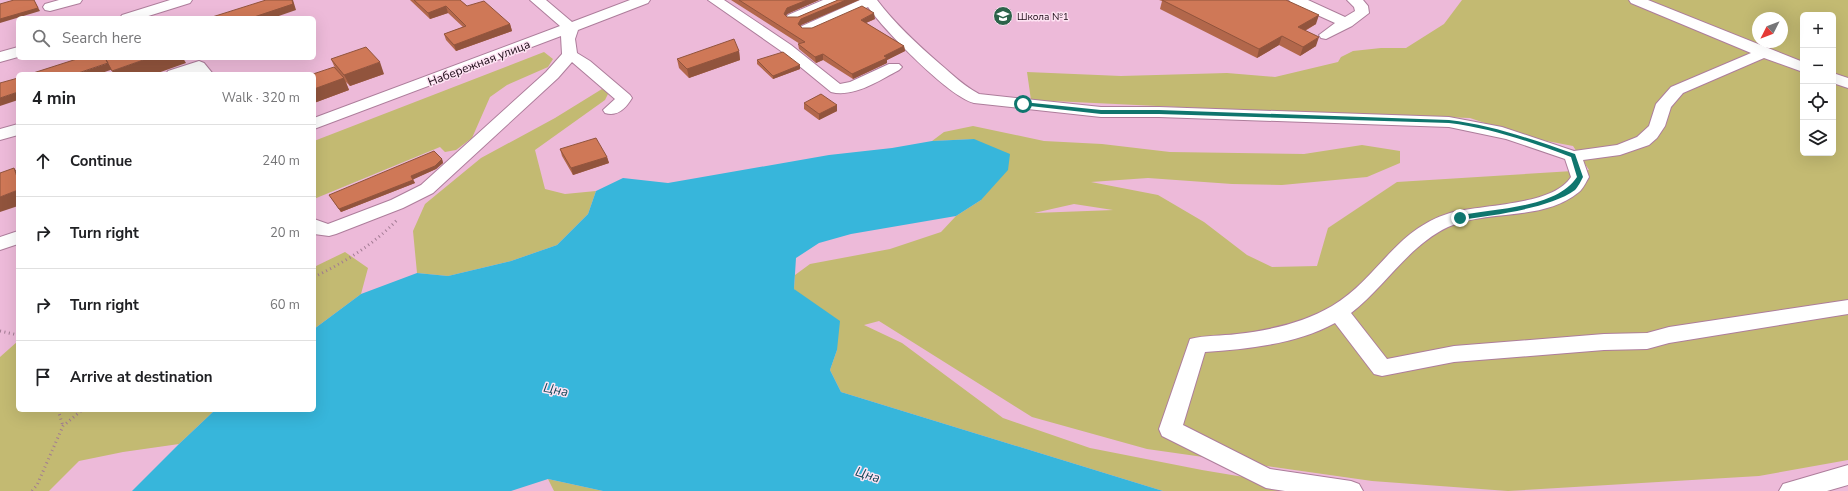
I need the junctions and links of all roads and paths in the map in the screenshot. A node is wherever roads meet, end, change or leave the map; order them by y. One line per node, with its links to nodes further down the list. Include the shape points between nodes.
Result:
1 (74, 0): 11 (street)
2 (185, 0): 12 (street)
3 (537, 0): 15 (street)
4 (643, 0): 15 (street, Набережная улица)
5 (715, 0): 23 (street, via 786,48 837,89 854,86)
6 (835, 0): 13 (street)
7 (870, 0): 16 (street); 32 (street, via 883,18 913,48 974,98 1101,112 1449,122 1480,126)
8 (1296, 0): 14 (street)
9 (1354, 0): 14 (street, via 1361,6 1362,14)
10 (1636, 0): 19 (street)
11 (50, 7)
12 (133, 16)
13 (793, 18)
14 (1347, 23): 17 (street)
15 (571, 28): 20 (street, via 568,39); 29 (street, Набережная улица)
16 (807, 30)
17 (1326, 35)
18 (16, 53): 21 (street)
19 (1764, 53): 22 (street); 32 (street, via 1677,90 1668,98 1660,113 1657,127 1646,139 1603,154)
20 (570, 55): 28 (street, via 585,64 624,98); 34 (street, via 552,75 427,189 397,204 329,230)
21 (0, 57)
22 (1800, 66)
23 (894, 67)
24 (180, 72): 25 (street, via 199,66)
25 (204, 72)
26 (1836, 79): 27 (street)
27 (1848, 84)
28 (611, 110)
29 (316, 123)
30 (16, 130): 31 (street)
31 (0, 135)
32 (1573, 156): 39 (street, via 1580,177 1573,188 1551,200 1443,222 1423,233 1400,253 1358,298)
33 (401, 216): 37 (path, via 386,232 340,265)
34 (316, 228)
35 (16, 238): 36 (street)
36 (0, 244)
37 (316, 276)
38 (1848, 307): 39 (street, via 1669,334 1647,340 1454,354 1382,368)
39 (1339, 313): 47 (street, via 1276,336 1197,345 1170,429 1266,478)
40 (0, 331): 41 (path)
41 (16, 335)
42 (59, 412): 44 (path)
43 (80, 412): 44 (path)
44 (63, 426): 46 (path)
45 (1848, 475): 48 (street)
46 (32, 491)
47 (1351, 491)
48 (1791, 491)

